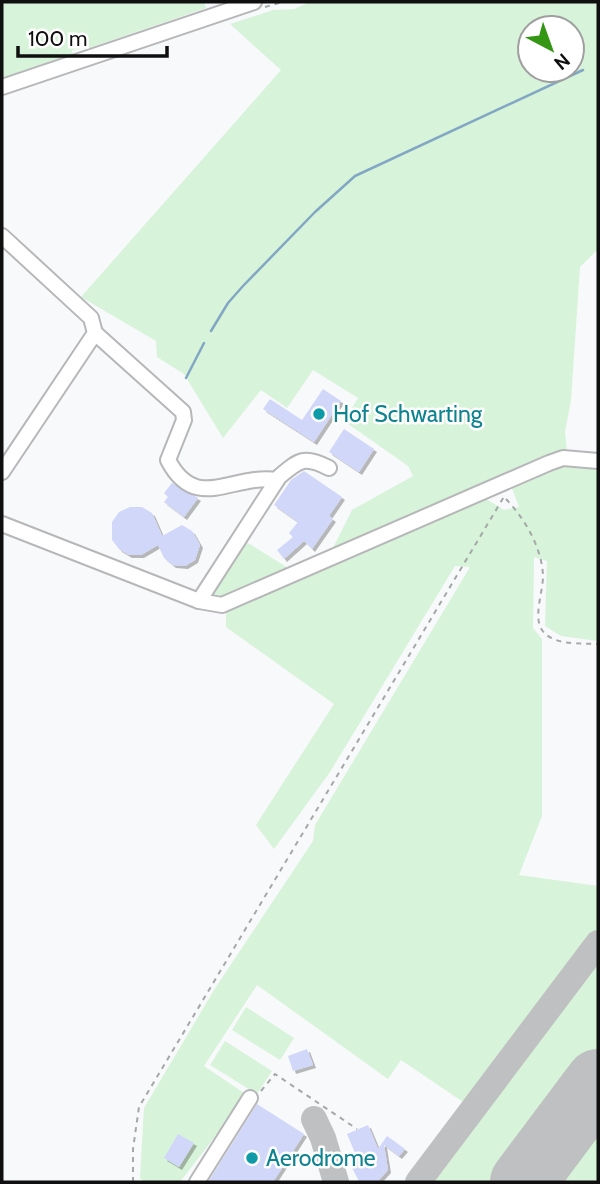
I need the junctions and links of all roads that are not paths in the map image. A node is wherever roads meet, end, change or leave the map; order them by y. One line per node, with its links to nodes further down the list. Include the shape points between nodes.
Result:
1 (254, 2): 2 (street)
2 (2, 86)
3 (2, 236): 4 (street, via 91,318)
4 (95, 332): 7 (street); 8 (street, via 183,412 168,460 188,484 201,491)
5 (598, 461): 10 (street, via 564,457 516,478 504,491 222,606)
6 (329, 468): 8 (street, via 312,459 298,462)
7 (2, 472)
8 (277, 480): 10 (street)
9 (2, 524): 10 (street)
10 (199, 601)
11 (250, 1098): 12 (street)
12 (197, 1182)

